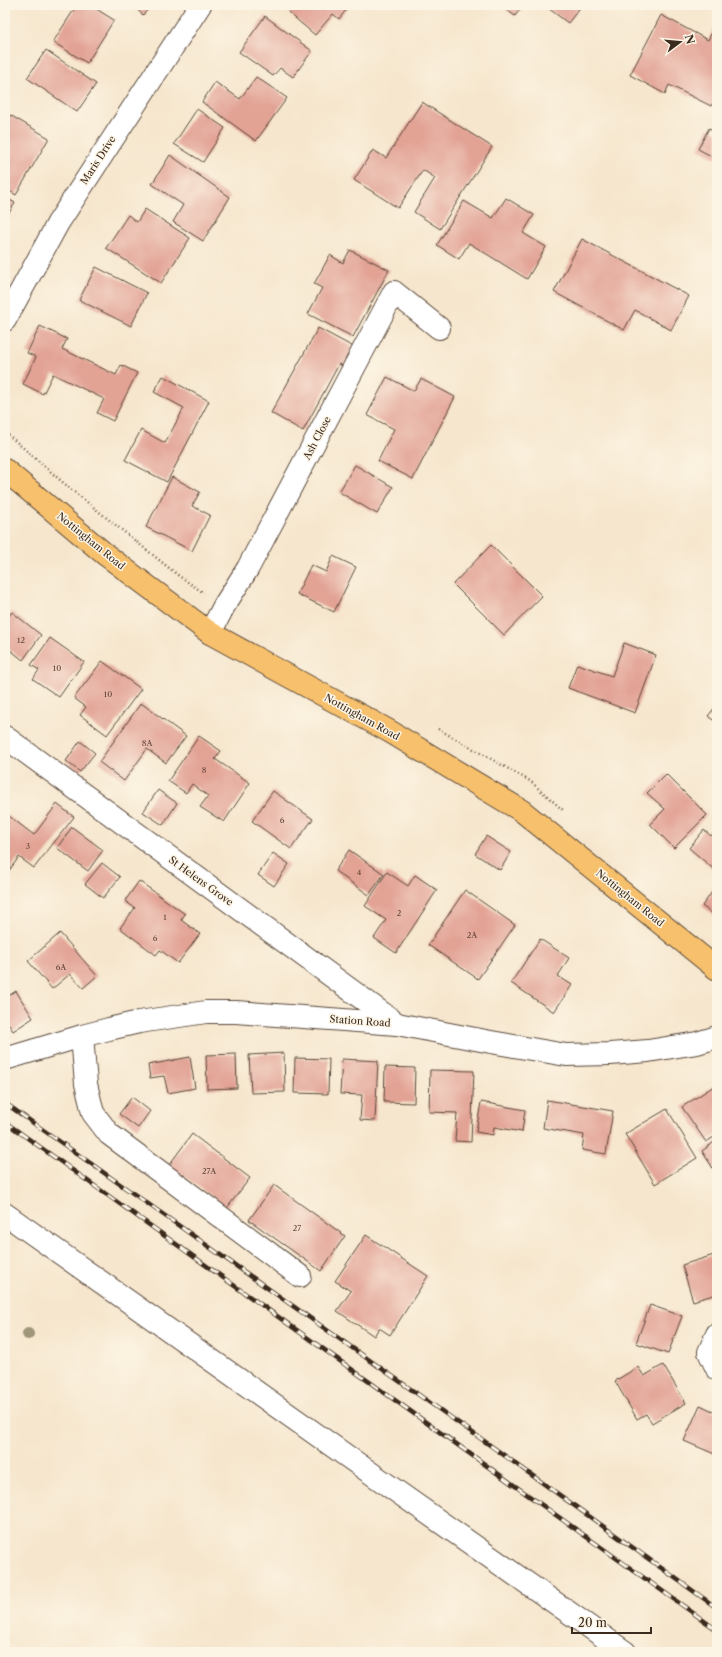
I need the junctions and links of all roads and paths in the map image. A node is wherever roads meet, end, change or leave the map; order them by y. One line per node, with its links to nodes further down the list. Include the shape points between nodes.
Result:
1 (200, 5): 2 (street, Maris Drive, via 58,223)
2 (5, 320)
3 (439, 328): 6 (street, Ash Close, via 394,292 248,568)
4 (5, 432): 6 (path, via 67,486 179,576)
5 (5, 470): 7 (main road, Nottingham Road, via 106,555)
6 (224, 606): 7 (street, Ash Close)
7 (210, 633): 11 (main road, Nottingham Road, via 389,731 522,811)
8 (434, 728): 10 (path, via 530,781)
9 (5, 737): 12 (street, St Helens Grove)
10 (566, 812)
11 (717, 969)
12 (396, 1024): 13 (street, Station Road, via 206,1012 138,1022); 14 (street, Station Road, via 566,1055 648,1051)
13 (82, 1036): 15 (street, Station Road); 17 (street, via 86,1084 94,1113 108,1134)
14 (717, 1037)
15 (5, 1059)
16 (5, 1214): 20 (street)
17 (300, 1276)
18 (717, 1334): 19 (street, via 709,1352)
19 (717, 1368)
20 (625, 1652)

